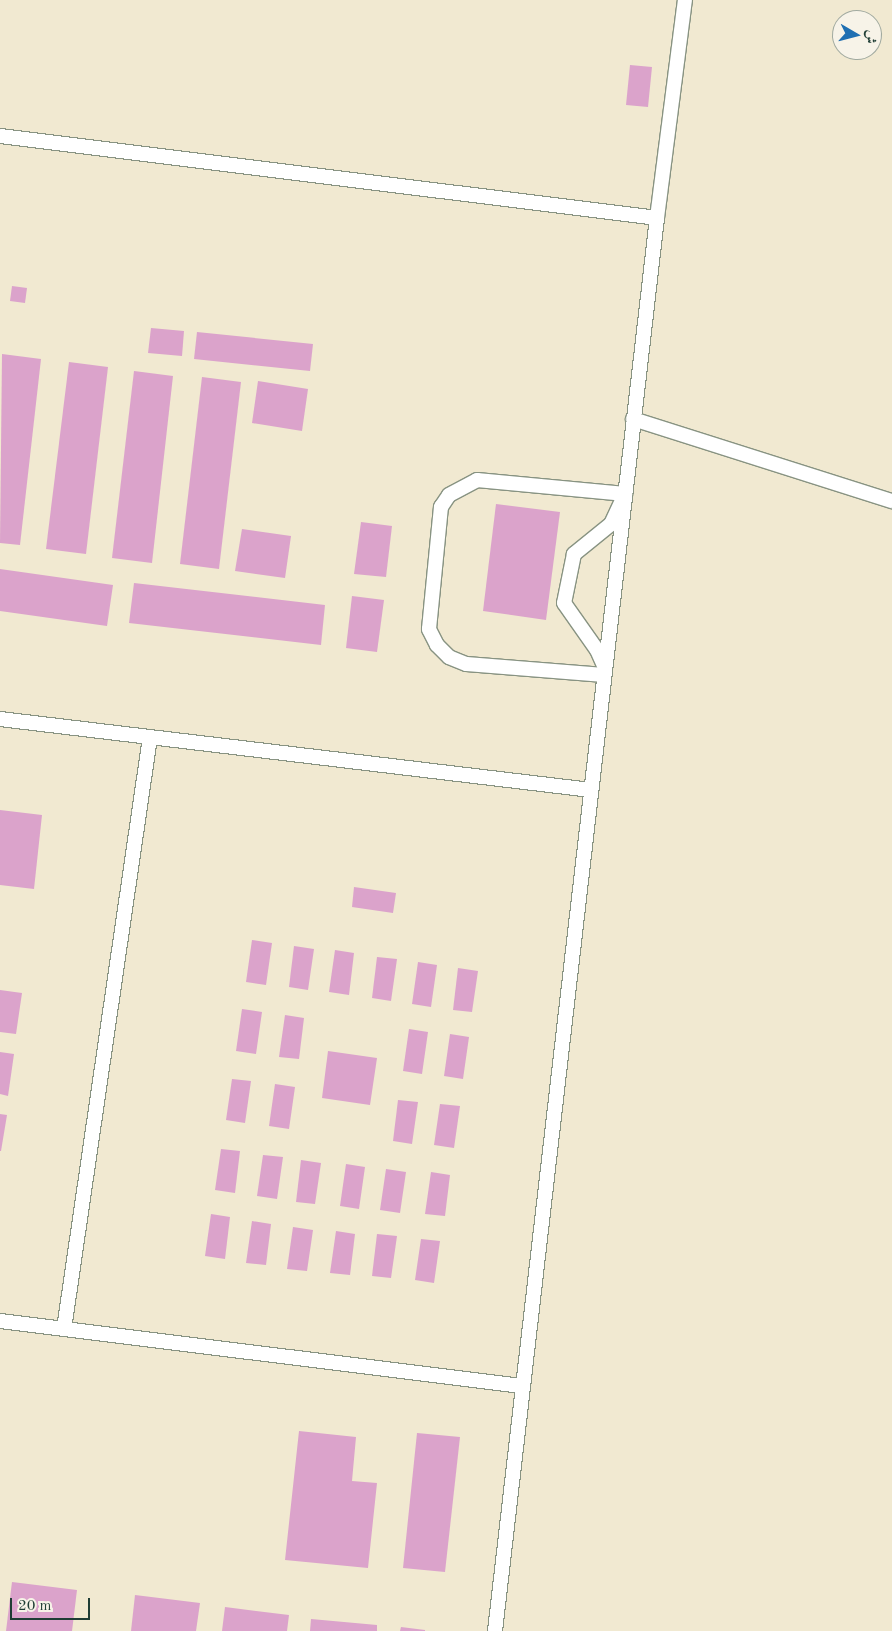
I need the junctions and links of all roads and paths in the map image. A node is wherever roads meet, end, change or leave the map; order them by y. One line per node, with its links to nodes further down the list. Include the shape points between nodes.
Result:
1 (685, 0): 3 (lane)
2 (0, 136): 3 (lane)
3 (657, 218): 4 (lane)
4 (634, 419): 5 (lane); 6 (lane)
5 (625, 494): 7 (lane); 7 (lane, via 611,524 574,554 564,603 596,650); 7 (lane, via 477,480 448,495 441,507 429,630 437,645 449,657 466,664)
6 (892, 501)
7 (605, 673): 10 (lane)
8 (0, 719): 9 (lane)
9 (150, 737): 10 (lane); 12 (lane)
10 (591, 790): 13 (lane)
11 (0, 1321): 12 (lane)
12 (64, 1329): 13 (lane)
13 (522, 1386): 14 (lane)
14 (495, 1631)

